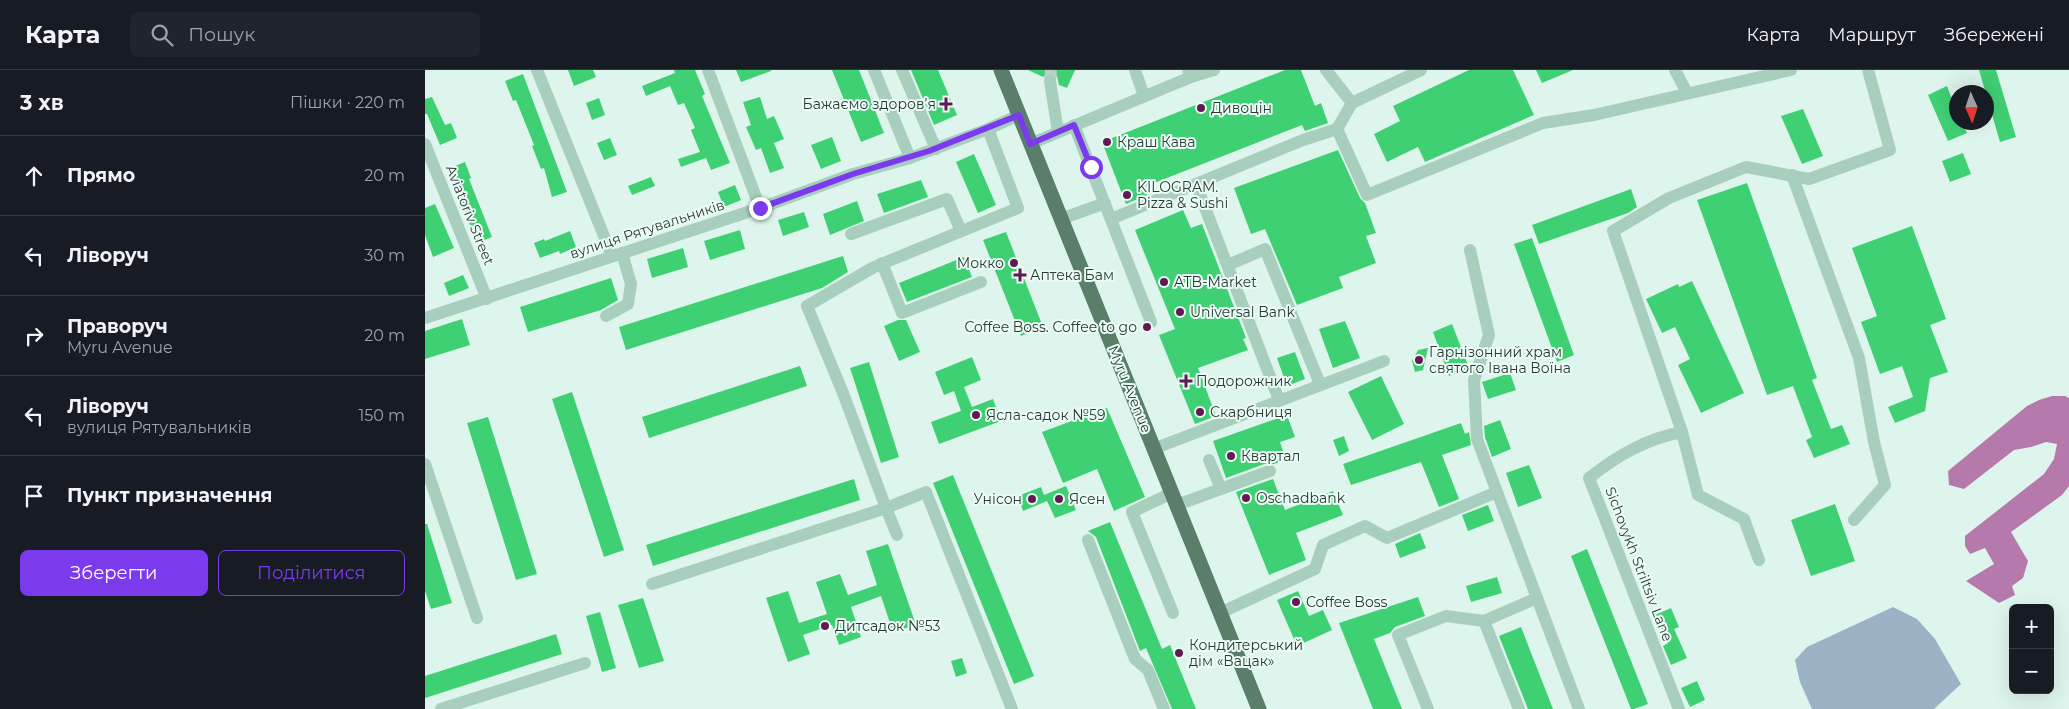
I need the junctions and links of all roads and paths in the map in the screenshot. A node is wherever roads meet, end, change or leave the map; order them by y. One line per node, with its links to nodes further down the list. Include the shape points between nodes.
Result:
1 (537, 70): 36 (street)
2 (708, 70): 30 (street)
3 (874, 70): 26 (street)
4 (902, 70): 25 (street)
5 (1001, 70): 18 (main road, Myru Avenue)
6 (1135, 70): 16 (street)
7 (1214, 70): 13 (street)
8 (1326, 70): 17 (street)
9 (1421, 70): 17 (street)
10 (1675, 70): 15 (street)
11 (1791, 70): 15 (street)
12 (1868, 70): 27 (street, via 1890,150 1809,179)
13 (1190, 74): 16 (street)
14 (1050, 81): 22 (street)
15 (1687, 93): 21 (street, via 1594,115 1543,123 1367,194)
16 (1144, 96): 19 (street)
17 (1352, 103): 21 (street)
18 (1019, 115): 20 (street, вулиця Рятувальників); 24 (main road, Myru Avenue)
19 (1074, 125): 22 (street); 29 (street)
20 (988, 129): 25 (street, вулиця Рятувальників); 33 (street, via 1018,208)
21 (1337, 129): 28 (street)
22 (1058, 132): 24 (street)
23 (425, 144): 40 (street, Aviatoriv Street)
24 (1030, 144): 31 (main road, Myru Avenue)
25 (936, 148): 26 (street, вулиця Рятувальників)
26 (910, 158): 30 (street, вулиця Рятувальників, via 853,174)
27 (1792, 176): 47 (street, via 1746,167 1669,198 1613,231); 56 (street, via 1859,358 1885,485)
28 (1196, 184): 32 (street); 38 (street)
29 (1105, 204): 31 (street); 32 (street)
30 (760, 208): 36 (street, вулиця Рятувальників)
31 (1061, 219): 48 (main road, Myru Avenue)
32 (1111, 219): 43 (street)
33 (961, 231): 34 (street, via 947,199); 37 (street)
34 (851, 234)
35 (1470, 250): 53 (street, via 1489,335 1474,380 1477,439)
36 (617, 254): 40 (street, вулиця Рятувальників); 41 (street, via 631,284 628,304)
37 (882, 263): 39 (street, via 902,313); 55 (street, via 807,306)
38 (1228, 265): 45 (street, via 1265,249); 46 (street)
39 (981, 282)
40 (487, 299): 42 (street, вулиця Рятувальників)
41 (606, 316)
42 (425, 318)
43 (1151, 322)
44 (1385, 361): 45 (street)
45 (1320, 384): 46 (street)
46 (1279, 400): 48 (street)
47 (1682, 432): 59 (street, via 1698,495 1744,518); 74 (street, Sichovykh Striltsiv Lane, via 1659,437 1614,458 1589,478)
48 (1153, 449): 54 (main road, Myru Avenue)
49 (1209, 460): 52 (street)
50 (425, 464): 64 (street)
51 (1269, 471): 52 (street)
52 (1221, 489): 54 (street)
53 (1497, 492): 61 (street); 63 (street, via 1387,538 1365,526 1323,545 1315,569)
54 (1174, 499): 62 (street, via 1133,512); 63 (main road, Myru Avenue)
55 (887, 508): 57 (street); 60 (street); 68 (street, via 926,492)
56 (1854, 520)
57 (897, 535)
58 (1088, 540): 69 (street, via 1135,659 1148,670)
59 (1759, 560)
60 (652, 584)
61 (1537, 598): 65 (street); 73 (street)
62 (1173, 613)
63 (1220, 613): 70 (main road, Myru Avenue)
64 (477, 618)
65 (1484, 621): 71 (street, via 1446,616 1398,635); 72 (street)
66 (585, 663): 67 (street)
67 (441, 709)
68 (1013, 709)
69 (1164, 709)
70 (1259, 709)
71 (1428, 709)
72 (1519, 709)
73 (1579, 709)
74 (1679, 709)

